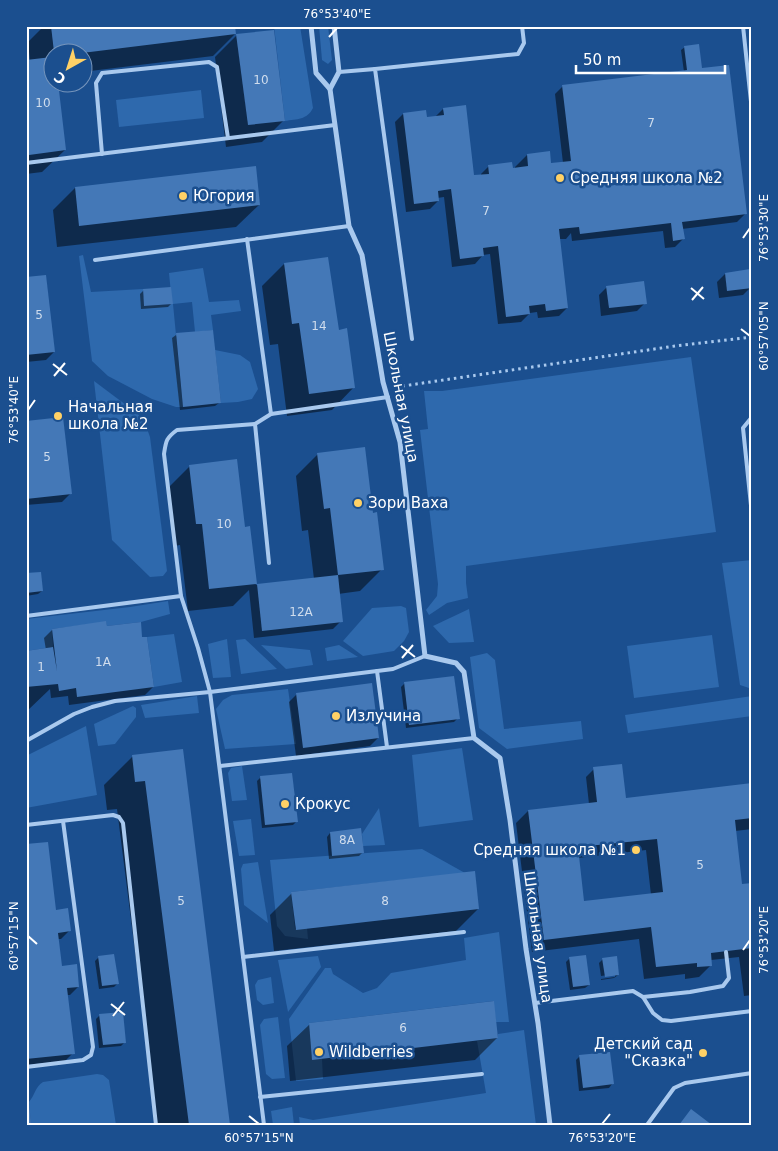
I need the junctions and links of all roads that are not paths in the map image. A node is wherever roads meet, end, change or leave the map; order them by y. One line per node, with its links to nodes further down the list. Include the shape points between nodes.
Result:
1 (311, 26): 7 (street, via 316,74)
2 (334, 26): 6 (street)
3 (522, 26): 5 (lane, via 524,43 518,54)
4 (743, 26): 8 (lane)
5 (376, 70): 6 (lane); 16 (lane)
6 (339, 72): 7 (street)
7 (330, 89): 9 (street, Школьная улица)
8 (752, 111)
9 (335, 125): 10 (lane); 13 (street, Школьная улица)
10 (228, 138): 11 (lane); 11 (lane, via 217,68 209,62 102,73 96,83)
11 (102, 154): 12 (lane)
12 (26, 163)
13 (348, 226): 14 (lane); 17 (street, Школьная улица, via 362,255)
14 (248, 239): 15 (lane); 18 (lane)
15 (95, 260)
16 (412, 339)
17 (388, 398): 18 (lane); 25 (street, Школьная улица, via 400,442)
18 (271, 414): 20 (lane)
19 (752, 417): 21 (lane, via 743,428)
20 (255, 424): 22 (lane); 23 (lane, via 177,430 169,435 164,454)
21 (752, 515)
22 (269, 563)
23 (181, 596): 24 (lane); 27 (lane)
24 (26, 616)
25 (424, 656): 26 (lane, via 393,669); 28 (street, via 456,663 464,672)
26 (377, 671): 27 (lane); 30 (lane)
27 (210, 692): 29 (lane, via 92,706); 31 (lane)
28 (474, 738): 30 (lane); 38 (street, Школьная улица, via 500,758)
29 (26, 741)
30 (387, 747): 31 (lane)
31 (220, 766): 36 (lane)
32 (63, 821): 33 (lane); 40 (lane, via 93,1047 91,1055 83,1060); 44 (lane, via 113,815 120,817 123,823)
33 (26, 825)
34 (464, 932): 36 (lane)
35 (726, 952): 37 (lane, via 729,978 723,986)
36 (243, 957): 43 (lane)
37 (643, 997): 38 (lane, via 633,991); 39 (lane, via 662,1020)
38 (535, 1003): 46 (street, Школьная улица)
39 (752, 1011)
40 (26, 1067)
41 (752, 1073): 47 (lane, via 685,1083 674,1088)
42 (482, 1074): 43 (lane)
43 (260, 1097): 45 (lane)
44 (156, 1125)
45 (264, 1125)
46 (550, 1125)
47 (647, 1125)

